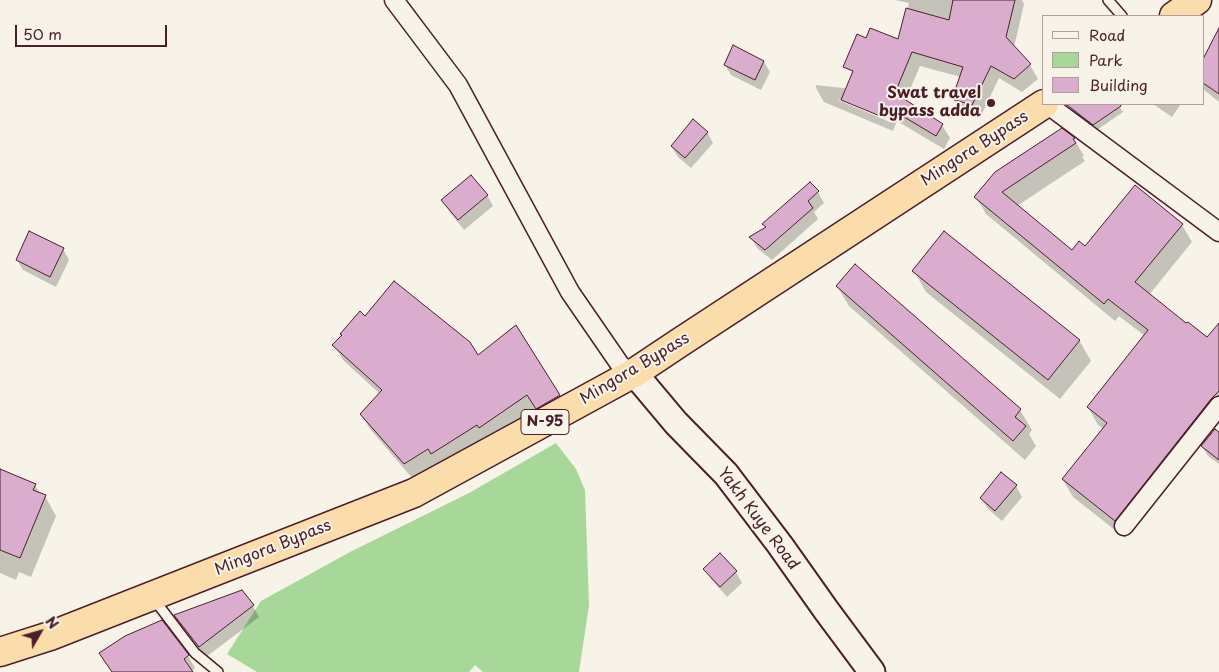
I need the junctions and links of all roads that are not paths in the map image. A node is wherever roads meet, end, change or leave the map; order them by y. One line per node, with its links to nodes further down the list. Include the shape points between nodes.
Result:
1 (394, 0): 9 (street, via 458,85 570,292 621,366)
2 (1108, 0): 4 (lane)
3 (1197, 0): 5 (highway)
4 (1121, 15)
5 (1175, 15)
6 (1044, 105): 9 (highway, Mingora Bypass / N-95)
7 (1047, 105): 8 (street)
8 (1219, 232)
9 (634, 374): 12 (highway, Mingora Bypass / N-95, via 414,493); 15 (main road, Yakh Kuye Road, via 726,474)
10 (1219, 406): 11 (street)
11 (1124, 526)
12 (152, 596): 13 (highway, Mingora Bypass / N-95); 14 (lane, via 195,653)
13 (0, 652)
14 (218, 672)
15 (872, 672)

